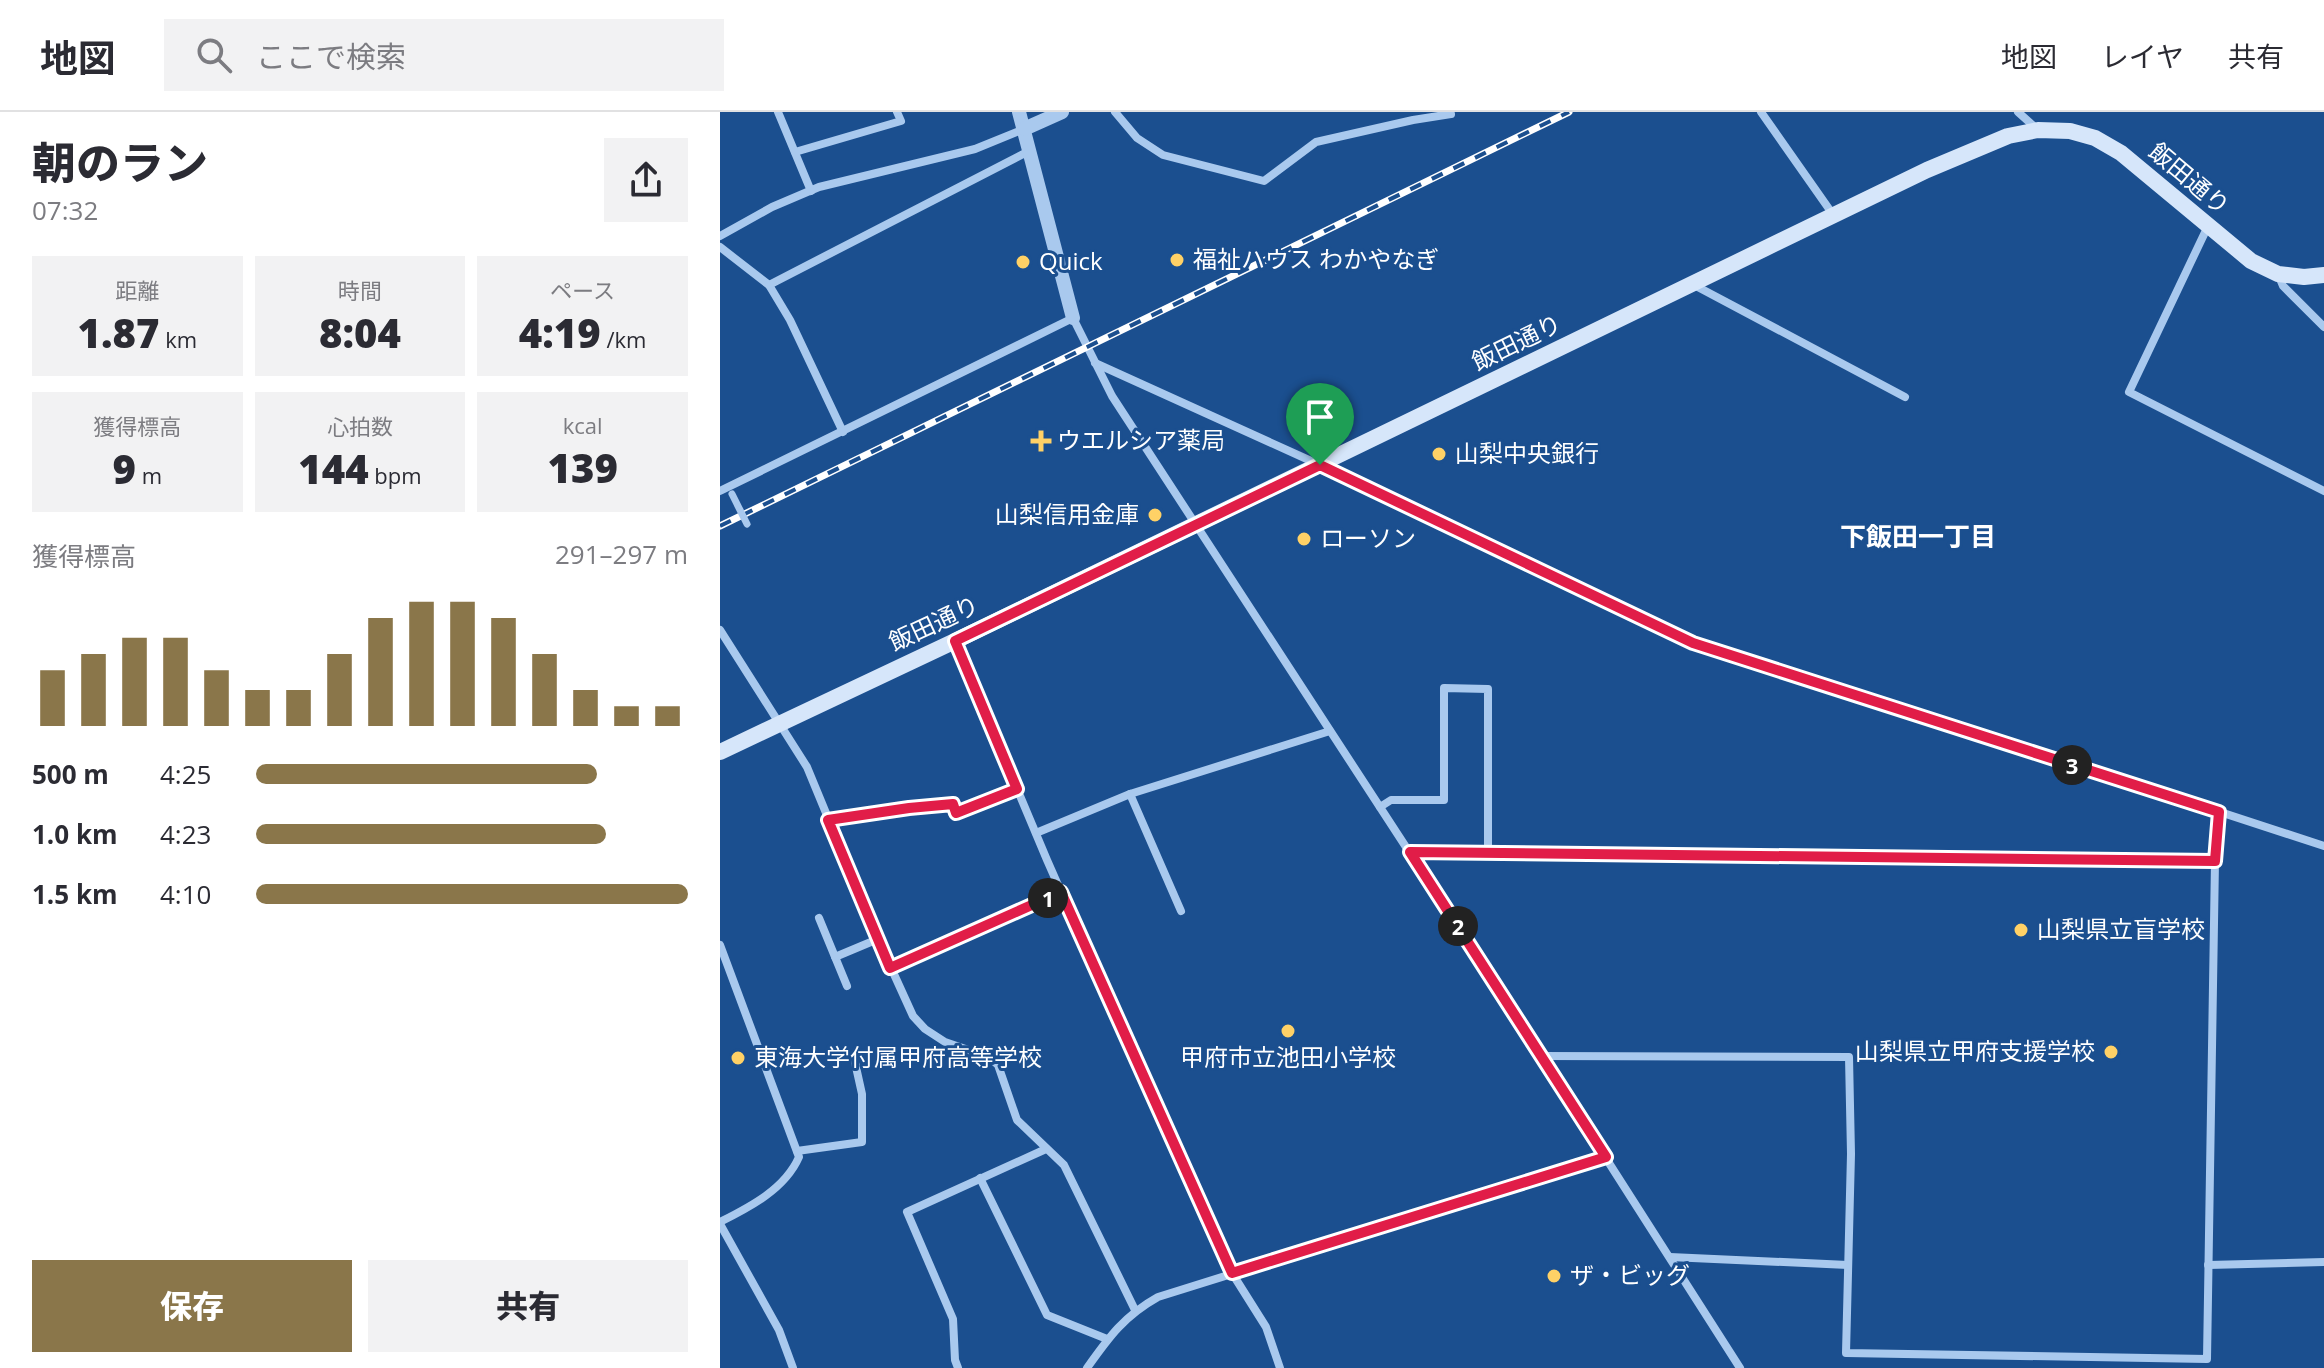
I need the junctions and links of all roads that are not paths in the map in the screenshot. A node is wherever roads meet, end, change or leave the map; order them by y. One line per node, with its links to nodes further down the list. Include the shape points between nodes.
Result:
1 (778, 112): 12 (street)
2 (897, 112): 12 (street, via 901,121)
3 (1019, 112): 9 (street)
4 (1062, 112): 9 (street)
5 (1115, 112): 8 (street, via 1137,138 1163,155 1264,181 1316,142)
6 (1761, 112): 14 (street)
7 (2018, 112): 10 (street)
8 (1451, 114)
9 (1024, 129): 11 (street); 13 (street, via 975,149)
10 (2038, 130): 14 (main road, 飯田通り, via 2008,136 1927,170); 15 (main road, 飯田通り, via 2095,138 2121,153)
11 (1029, 151): 20 (street); 22 (street)
12 (795, 152): 13 (street)
13 (811, 191): 16 (street)
14 (1834, 216): 21 (main road, 飯田通り)
15 (2208, 226): 18 (main road, 飯田通り, via 2251,261); 29 (street, via 2129,392)
16 (720, 236)
17 (720, 247): 20 (street)
18 (2278, 274): 19 (main road, 飯田通り); 23 (street, via 2283,286)
19 (2324, 275)
20 (769, 285): 26 (street)
21 (1693, 285): 25 (street); 27 (main road, 飯田通り)
22 (1073, 318): 24 (street); 26 (street)
23 (2324, 327)
24 (1094, 362): 27 (street); 31 (street)
25 (1905, 397)
26 (843, 432): 28 (street)
27 (1320, 465): 31 (main road, 飯田通り); 41 (street, via 1693,643)
28 (720, 491)
29 (2324, 491)
30 (732, 494): 32 (street, bridge)
31 (1196, 523): 34 (main road, 飯田通り); 36 (street)
32 (747, 524)
33 (720, 630): 35 (street)
34 (955, 641): 35 (main road, 飯田通り); 38 (street)
35 (780, 723): 37 (main road, 飯田通り); 42 (street, via 807,767)
36 (1330, 731): 39 (street); 40 (street)
37 (720, 752)
38 (1017, 789): 42 (street, via 956,813 953,804); 43 (street)
39 (1130, 794): 43 (street); 49 (street)
40 (1380, 807): 45 (street); 46 (street, via 1391,800 1444,800 1444,688 1488,689)
41 (2219, 812): 44 (street); 47 (street)
42 (828, 820): 51 (street)
43 (1036, 833): 48 (street)
44 (2324, 846)
45 (1410, 852): 46 (street); 56 (street)
46 (1488, 852): 47 (street)
47 (2215, 861): 66 (street)
48 (1061, 892): 54 (street); 67 (street)
49 (1181, 911)
50 (819, 918): 53 (street)
51 (878, 939): 53 (street); 54 (street)
52 (720, 945): 59 (street)
53 (835, 957): 55 (street)
54 (890, 968): 58 (street, via 925,1029 998,1065 1017,1120)
55 (847, 986)
56 (1541, 1056): 60 (street); 65 (street, via 1849,1057)
57 (854, 1058): 59 (street, via 862,1094 862,1142)
58 (1046, 1149): 61 (street); 68 (street, via 1064,1165)
59 (797, 1151): 62 (street, via 792,1172 777,1187)
60 (1606, 1157): 63 (street); 67 (street)
61 (980, 1178): 69 (street, via 1047,1315); 73 (street, via 907,1212 953,1319)
62 (720, 1223): 72 (street, via 779,1330)
63 (1670, 1257): 65 (street); 76 (street)
64 (2324, 1262): 66 (street)
65 (1848, 1265): 70 (street, via 1846,1353)
66 (2208, 1265): 71 (street)
67 (1232, 1273): 68 (street); 75 (street, via 1266,1327)
68 (1135, 1310): 69 (street)
69 (1107, 1339): 74 (street)
70 (2007, 1357): 71 (street); 77 (street)
71 (2207, 1364)
72 (793, 1368)
73 (958, 1368)
74 (1087, 1368)
75 (1280, 1368)
76 (1740, 1368)
77 (2007, 1368)

